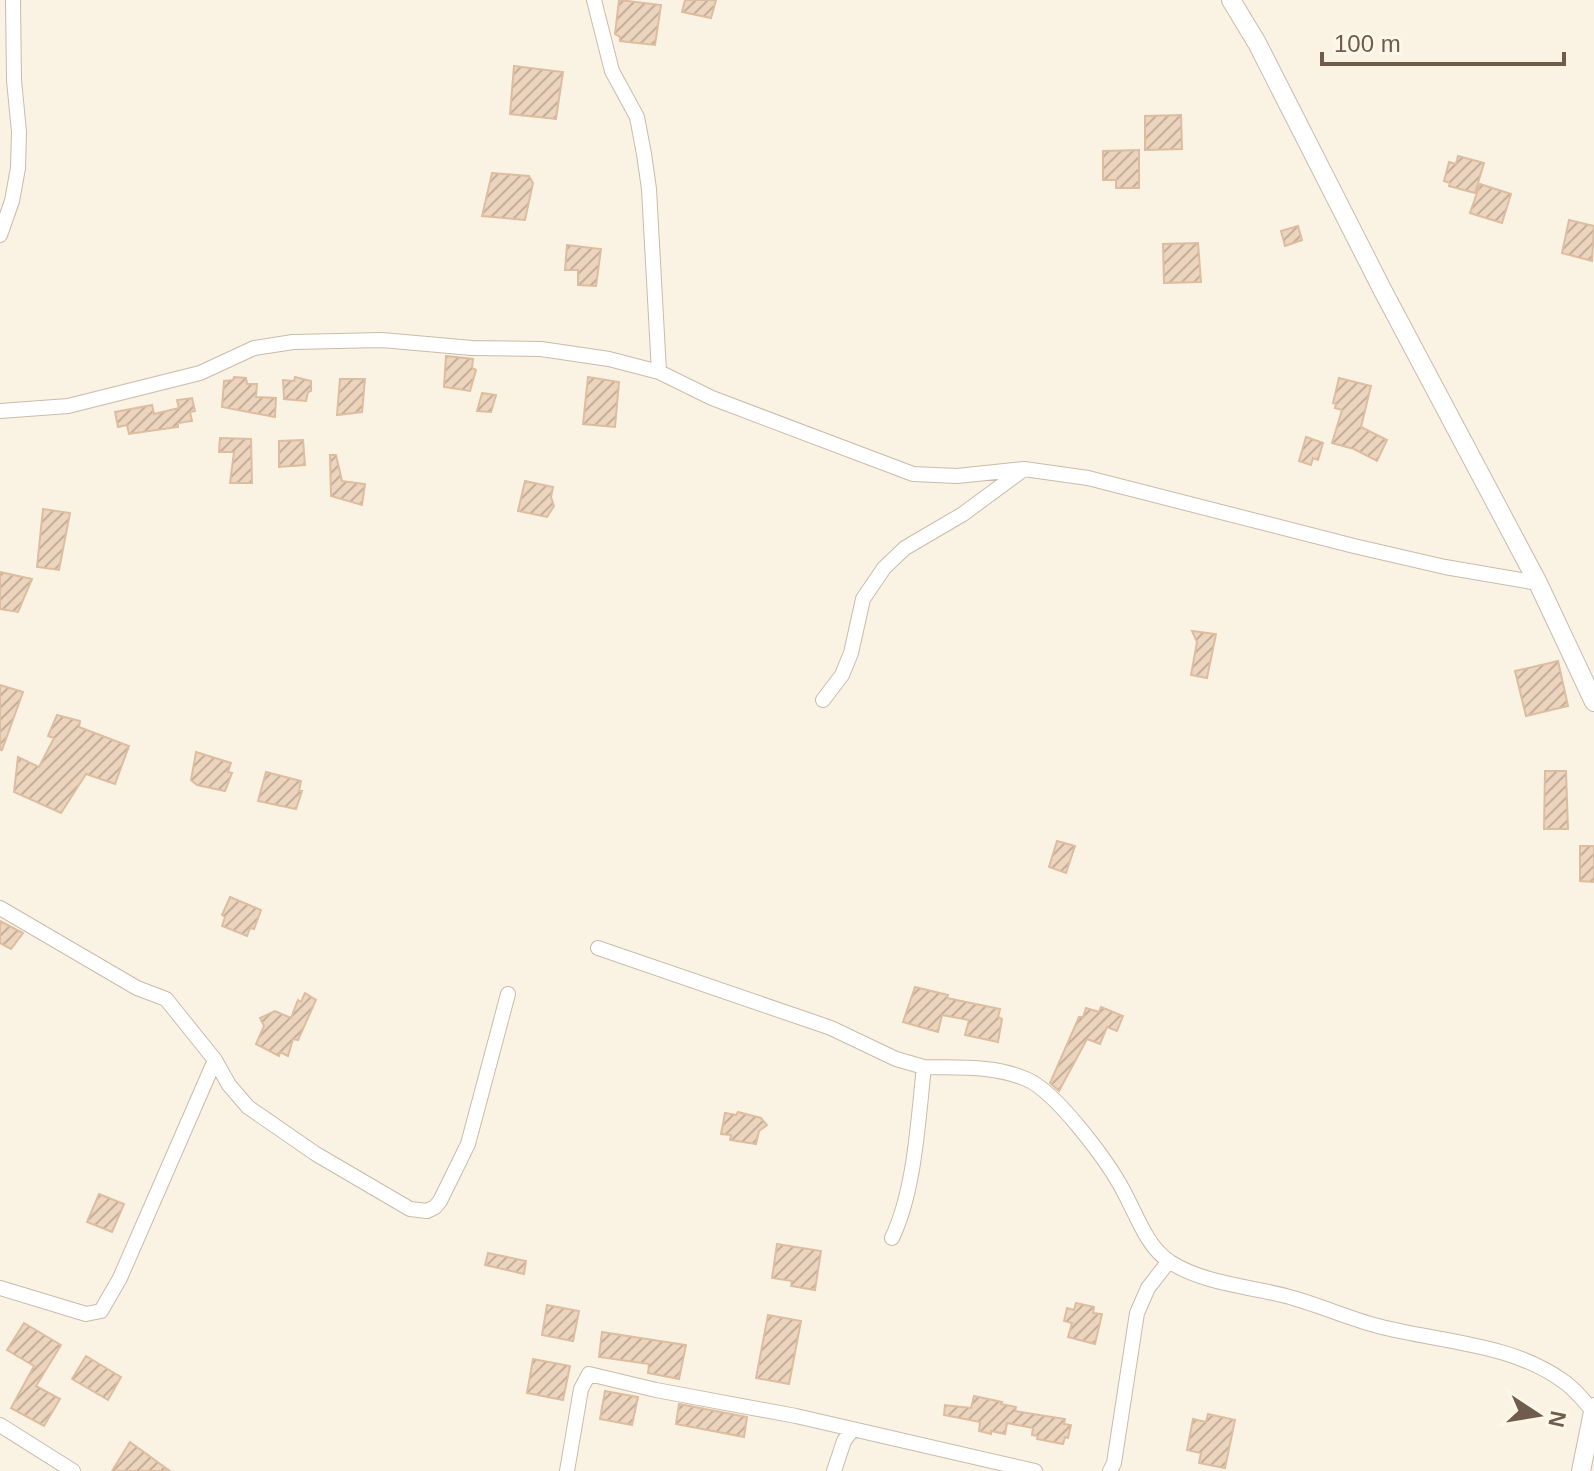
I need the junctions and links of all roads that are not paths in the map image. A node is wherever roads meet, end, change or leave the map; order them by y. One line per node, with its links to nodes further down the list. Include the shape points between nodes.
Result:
1 (13, 0): 4 (street, via 18,168)
2 (594, 0): 5 (street, via 612,71 637,117 644,154)
3 (1231, 0): 8 (street)
4 (0, 235)
5 (659, 372): 6 (street, via 541,349 382,340 293,342 254,348 200,373 68,406); 7 (street, via 712,398 913,474)
6 (0, 411)
7 (1024, 469): 8 (street, via 1088,478 1445,567); 9 (street, via 905,548 884,568 863,599 842,675)
8 (1538, 583): 10 (street)
9 (823, 700)
10 (1594, 702)
11 (0, 908): 14 (street, via 166,999)
12 (598, 948): 15 (street, via 805,1018)
13 (508, 994): 14 (street, via 468,1144 440,1201 427,1211 410,1209 365,1185 248,1107)
14 (215, 1060): 18 (street, via 101,1311 86,1314)
15 (924, 1067): 16 (street, via 909,1188); 17 (street, via 979,1067 1028,1079 1064,1109 1112,1167 1151,1244)
16 (892, 1238)
17 (1169, 1261): 19 (street, via 1239,1287 1506,1355 1564,1381); 27 (street, via 1137,1313)
18 (0, 1288)
19 (1594, 1409): 28 (street)
20 (0, 1425): 23 (street)
21 (852, 1430): 22 (street); 24 (street, via 589,1374 581,1389); 25 (street)
22 (1017, 1469): 26 (street)
23 (73, 1471)
24 (567, 1471)
25 (834, 1471)
26 (1035, 1471)
27 (1110, 1471)
28 (1581, 1471)

